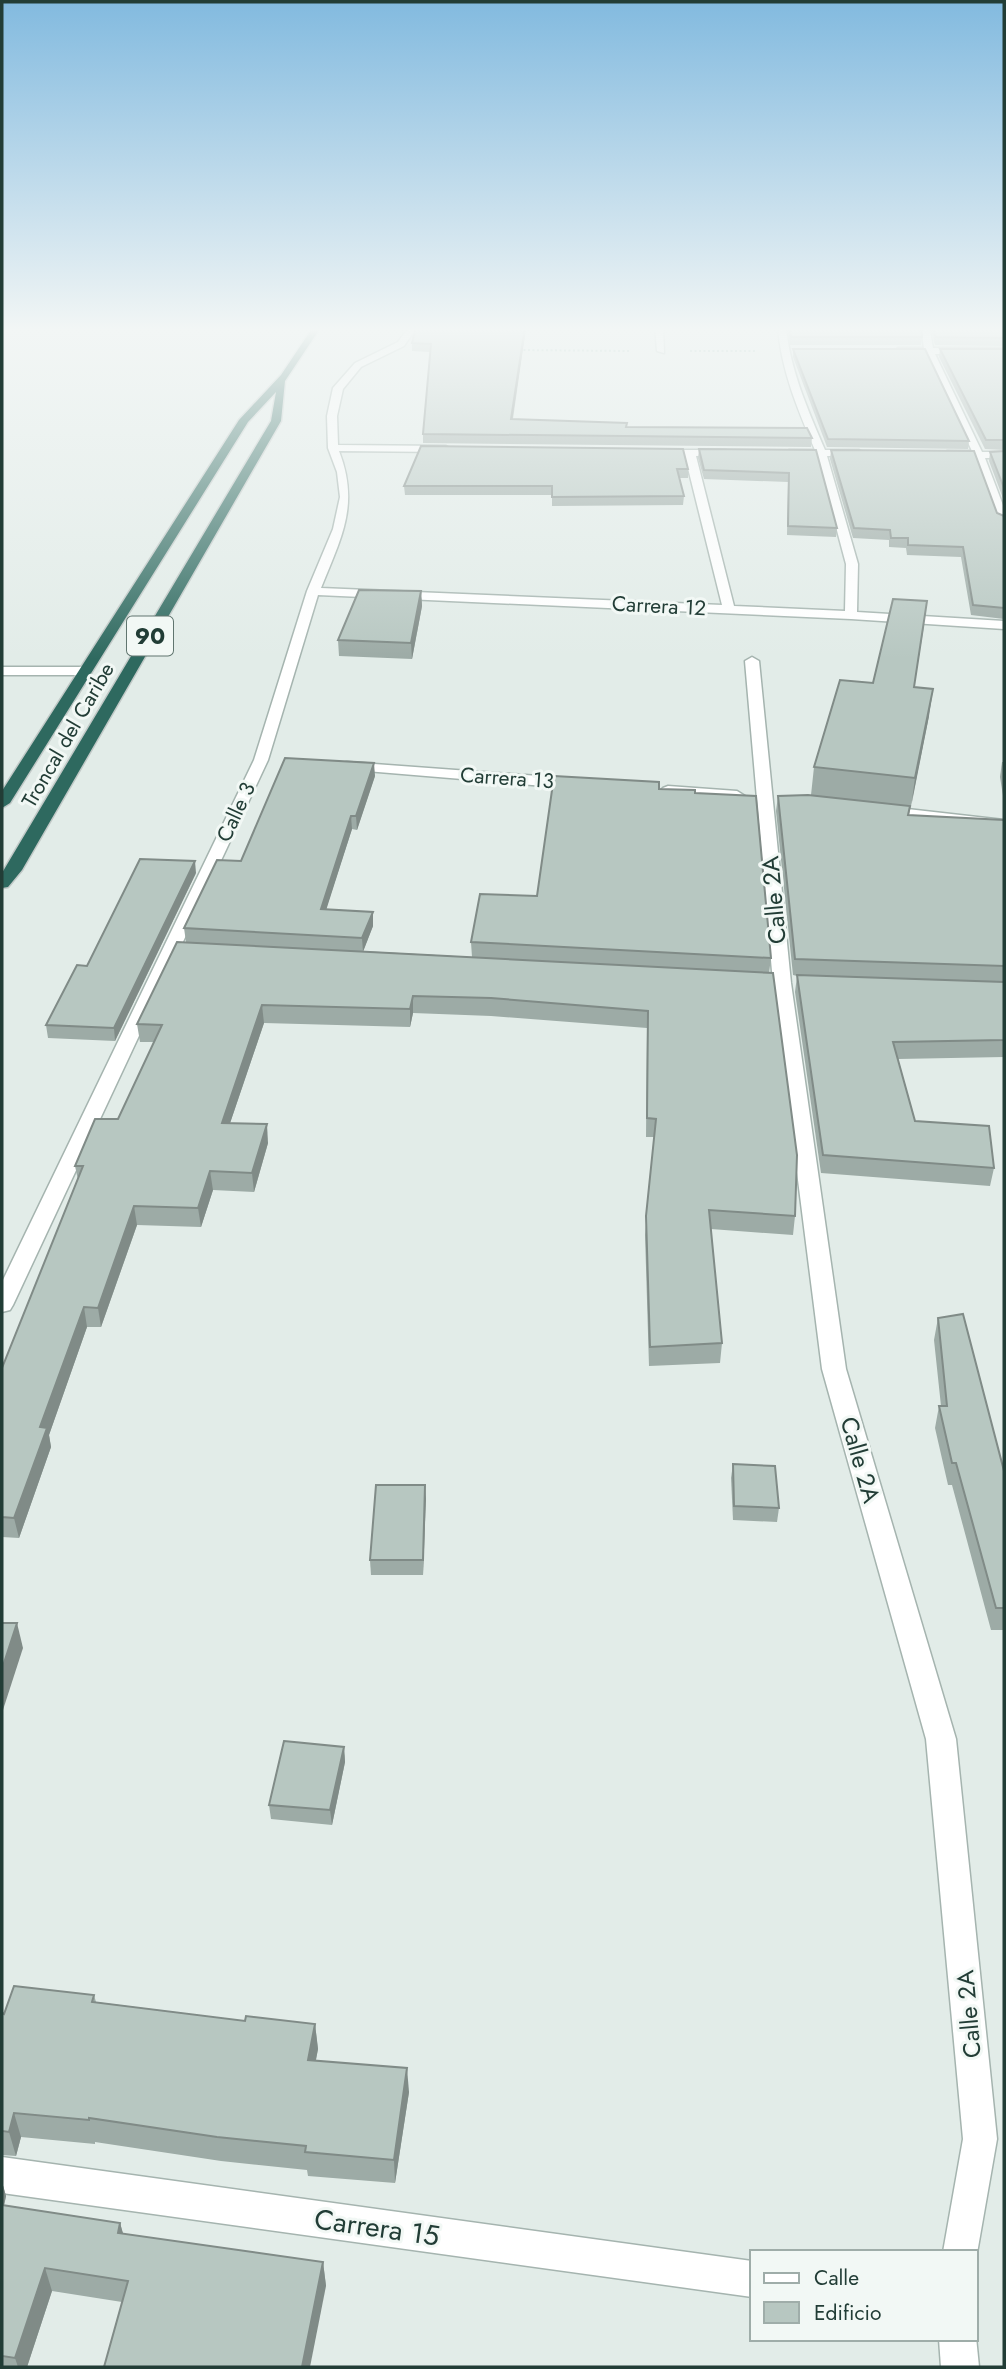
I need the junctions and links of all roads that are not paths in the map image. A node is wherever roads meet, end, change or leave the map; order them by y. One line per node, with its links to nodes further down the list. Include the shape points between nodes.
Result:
1 (233, 438): 24 (highway, Troncal del Caribe / 90)
2 (266, 438): 32 (highway, Troncal del Caribe / 90)
3 (333, 438): 6 (street, Calle 3)
4 (814, 438): 11 (street)
5 (971, 438): 15 (street)
6 (333, 448): 7 (street); 18 (street, Calle 3, via 345,497 339,529)
7 (459, 449)
8 (650, 453): 12 (street)
9 (742, 453): 12 (street)
10 (782, 453): 11 (street)
11 (821, 453): 13 (street); 20 (street, via 852,564)
12 (690, 454): 19 (street)
13 (874, 454)
14 (940, 454): 15 (street)
15 (979, 455): 16 (street); 17 (street)
16 (1004, 455)
17 (1004, 522)
18 (313, 591): 19 (street, Carrera 12); 33 (street, Calle 3, via 268,760)
19 (729, 610): 20 (street, Carrera 12)
20 (851, 615): 21 (street, Carrera 12)
21 (1004, 625)
22 (752, 661): 28 (street, Calle 2A)
23 (2, 671): 24 (street)
24 (85, 671): 29 (highway, Troncal del Caribe / 90)
25 (329, 765): 26 (street, Carrera 13)
26 (602, 786)
27 (656, 790): 28 (street)
28 (772, 799): 35 (street, Calle 2A, via 782,983 834,1369 942,1739 981,2139)
29 (2, 803)
30 (871, 810): 31 (street)
31 (1004, 825)
32 (2, 883)
33 (2, 1305)
34 (2, 2175): 36 (street, Carrera 15)
35 (961, 2250)
36 (750, 2279)
37 (958, 2341): 38 (street)
38 (960, 2367)

